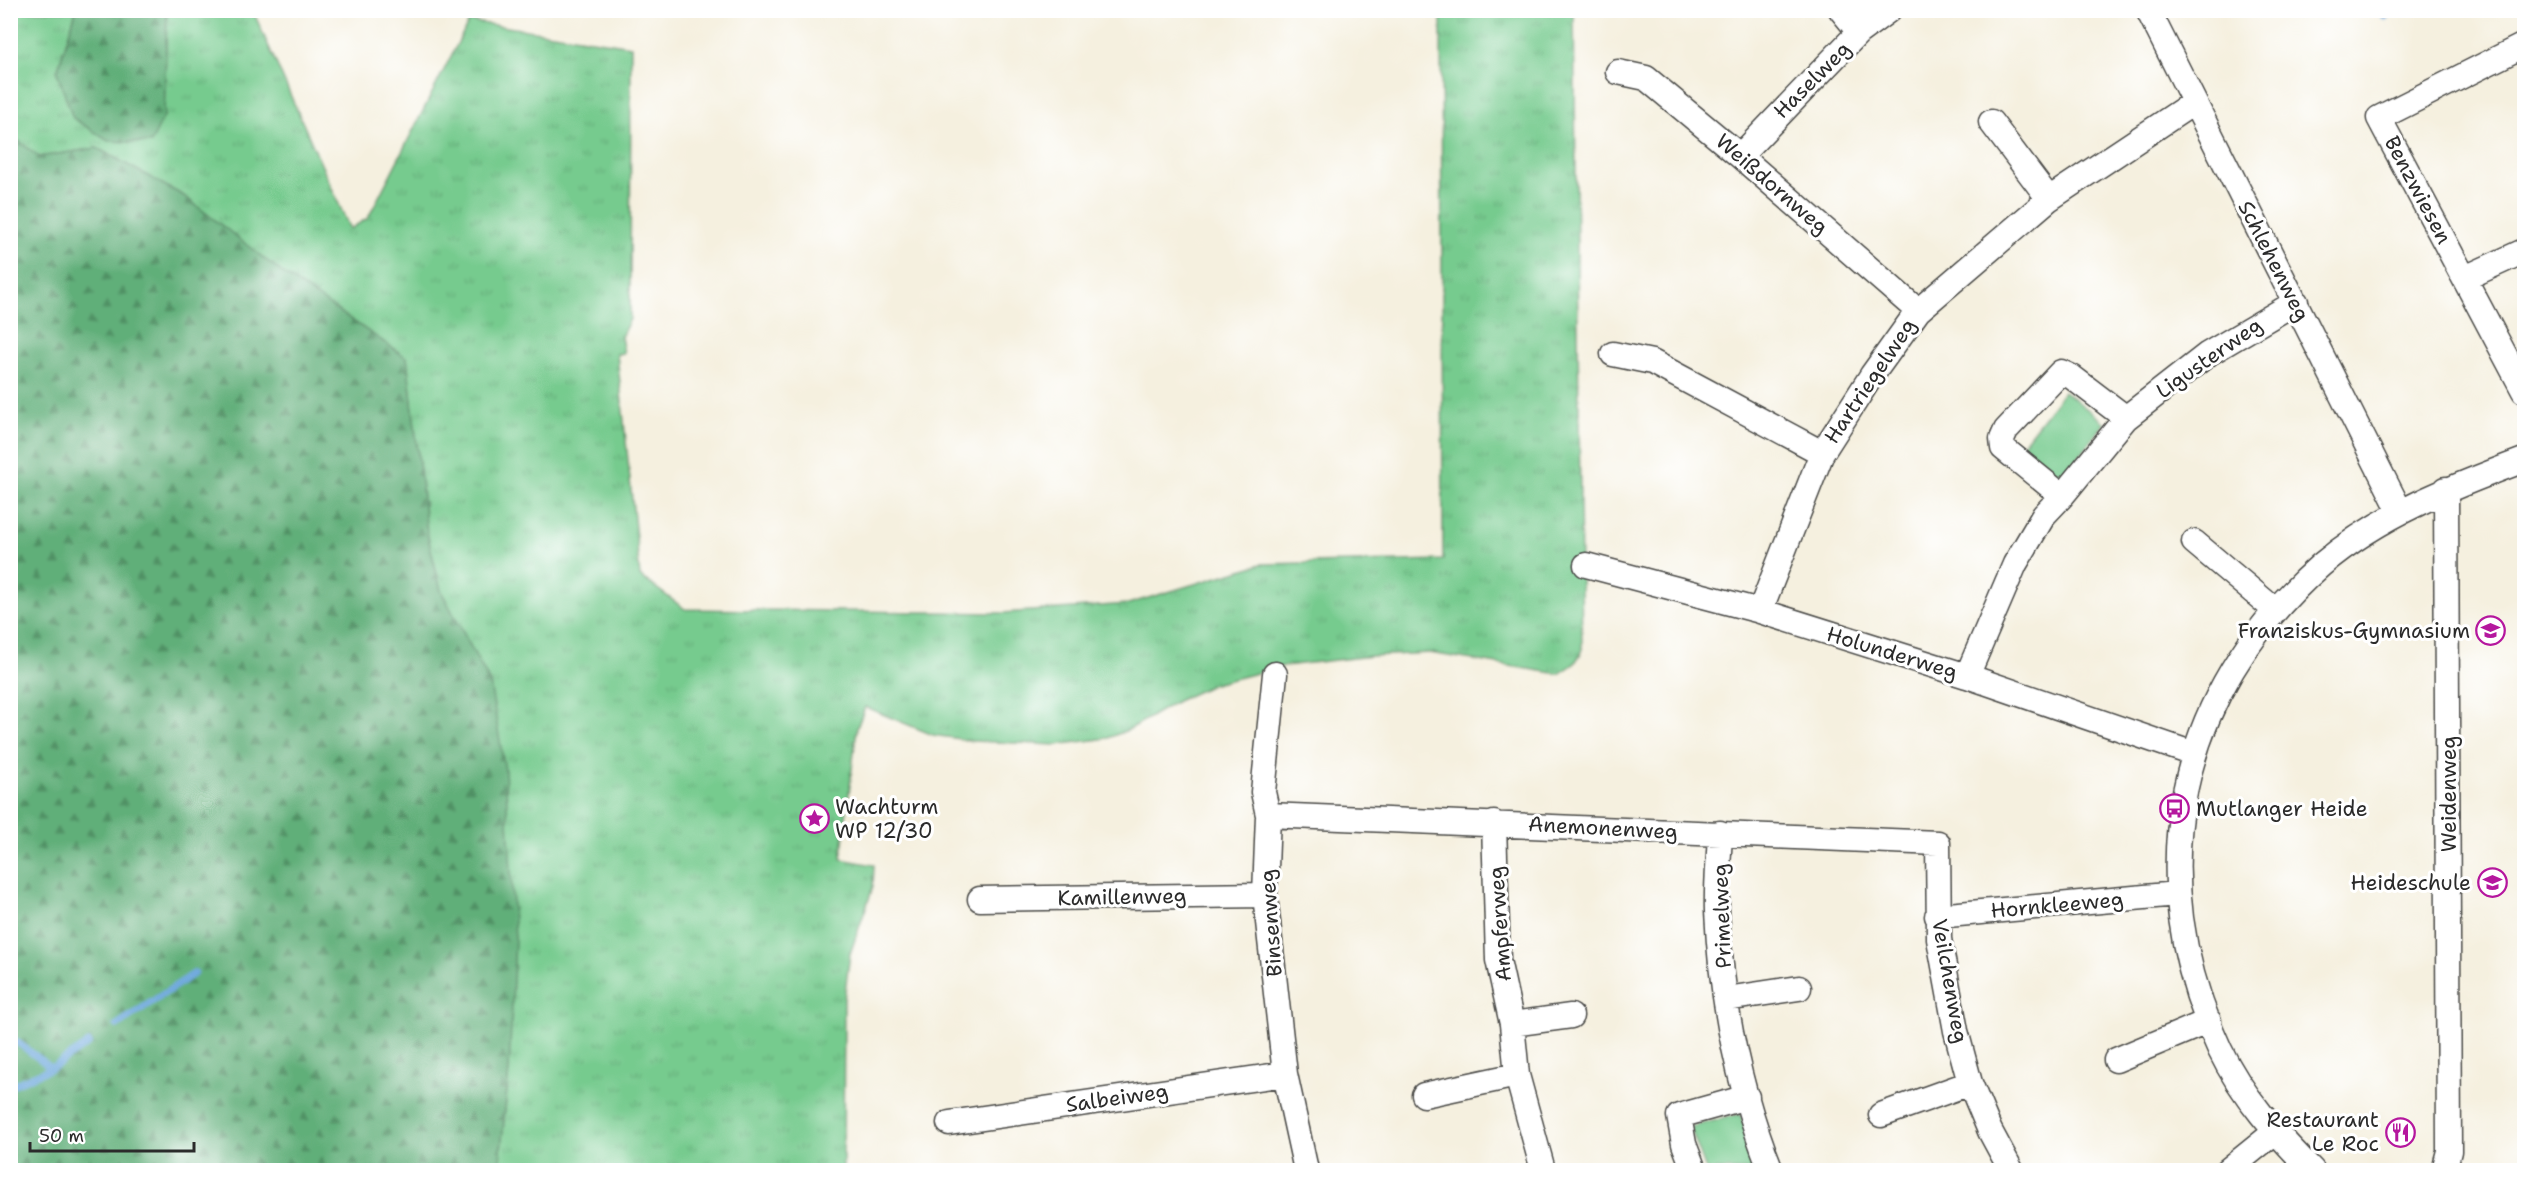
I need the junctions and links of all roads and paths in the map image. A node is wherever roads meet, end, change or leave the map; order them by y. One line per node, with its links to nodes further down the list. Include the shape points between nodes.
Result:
1 (1841, 10): 4 (street)
2 (1889, 10): 4 (street, Haselweg)
3 (2148, 10): 7 (street, Schlehenweg)
4 (1859, 32): 9 (street, Haselweg)
5 (2524, 45): 12 (street, Benzwiesen, via 2379,118)
6 (1618, 72): 9 (street, Weißdornweg, via 1646,78)
7 (2193, 103): 10 (street, Hartriegelweg); 13 (street, Schlehenweg)
8 (1991, 122): 10 (street)
9 (1740, 156): 14 (street, Weißdornweg)
10 (2049, 199): 14 (street, Hartriegelweg)
11 (2524, 251): 12 (street)
12 (2465, 278): 16 (street, Benzwiesen)
13 (2296, 302): 17 (street, Ligusterweg, via 2208,354); 22 (street, Schlehenweg)
14 (1918, 311): 18 (street, Hartriegelweg)
15 (1613, 354): 18 (street, via 1652,362)
16 (2524, 391)
17 (2126, 418): 21 (street, Ligusterweg); 21 (street, via 2061,372 2006,430 2003,448)
18 (1822, 453): 26 (street, Hartriegelweg)
19 (2524, 460): 20 (street)
20 (2446, 489): 22 (street); 59 (street, Weidenweg, via 2449,1151)
21 (2062, 496): 28 (street, Ligusterweg, via 2044,515 2015,564)
22 (2400, 511): 25 (street, via 2322,565)
23 (2194, 542): 25 (street)
24 (1586, 566): 26 (street, Holunderweg)
25 (2275, 610): 29 (street, via 2228,674)
26 (1760, 611): 28 (street, Holunderweg)
27 (1275, 674): 30 (street, Binsenweg, via 1263,792)
28 (1967, 676): 29 (street, Holunderweg)
29 (2194, 754): 34 (street, via 2179,823)
30 (1268, 815): 31 (street, Anemonenweg); 35 (street, Binsenweg)
31 (1494, 823): 32 (street, Anemonenweg); 42 (street, Ampferweg, via 1498,960)
32 (1720, 833): 33 (street, Anemonenweg); 39 (street, Primelweg, via 1717,910)
33 (1938, 843): 37 (street, Veilchenweg)
34 (2177, 894): 37 (street, Hornkleeweg); 41 (street, via 2189,964)
35 (1265, 895): 36 (street, Kamillenweg); 44 (street, Binsenweg)
36 (980, 899)
37 (1937, 916): 46 (street, Veilchenweg, via 1956,1031)
38 (1799, 988): 39 (street, Primelweg)
39 (1726, 999): 48 (street, Primelweg)
40 (1571, 1016): 42 (street)
41 (2209, 1021): 43 (street); 51 (street, via 2244,1090)
42 (1512, 1024): 45 (street, Ampferweg)
43 (2116, 1060)
44 (1285, 1074): 50 (street, Salbeiweg); 52 (street, Binsenweg)
45 (1517, 1075): 47 (street); 53 (street, Ampferweg)
46 (1970, 1083): 49 (street); 56 (street, Veilchenweg)
47 (1424, 1095)
48 (1747, 1097): 54 (street, via 1679,1116); 55 (street, Primelweg)
49 (1881, 1115)
50 (949, 1123)
51 (2275, 1132): 57 (street); 58 (street)
52 (1306, 1170)
53 (1543, 1170)
54 (1694, 1170)
55 (1771, 1170)
56 (2011, 1170)
57 (2228, 1170)
58 (2313, 1170)
59 (2444, 1170)

